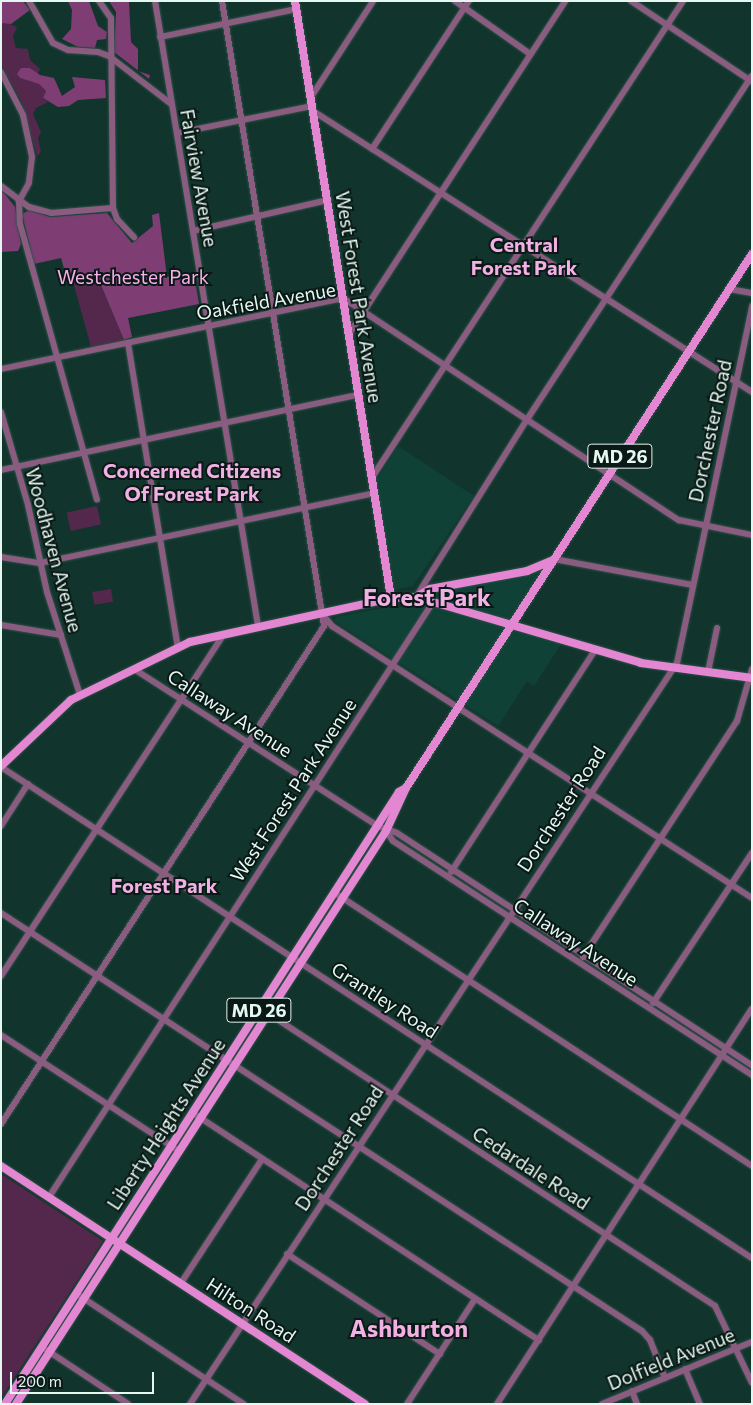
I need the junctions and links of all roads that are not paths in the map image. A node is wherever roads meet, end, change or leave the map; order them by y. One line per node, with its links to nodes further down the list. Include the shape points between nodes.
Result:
1 (29, 1): 17 (street, via 49,38 58,46)
2 (100, 1): 17 (street, via 111,18)
3 (155, 1): 15 (street, Fairview Avenue)
4 (222, 1): 13 (street)
5 (373, 1): 21 (street)
6 (454, 1): 12 (street)
7 (469, 1): 12 (street)
8 (565, 1): 16 (street)
9 (631, 1): 14 (street)
10 (683, 1): 14 (street)
11 (295, 5): 13 (street); 21 (main road, West Forest Park Avenue)
12 (464, 8): 16 (street); 24 (street)
13 (226, 23): 15 (street); 22 (street)
14 (667, 25): 19 (street); 33 (street)
15 (160, 37): 20 (street, Fairview Avenue)
16 (530, 54): 26 (street)
17 (109, 56): 20 (street); 29 (street)
18 (1, 72): 28 (street, via 23,115 32,157 29,183)
19 (751, 79): 38 (street)
20 (171, 104): 23 (street, Fairview Avenue)
21 (312, 105): 22 (street); 24 (street); 27 (main road, West Forest Park Avenue)
22 (242, 120): 23 (street); 30 (street)
23 (177, 133): 31 (street, Fairview Avenue)
24 (372, 149): 26 (street)
25 (1, 186): 28 (street)
26 (440, 193): 33 (street); 41 (street)
27 (328, 200): 30 (street); 37 (main road, West Forest Park Avenue)
28 (19, 201): 29 (street, via 60,214); 46 (street, via 23,235)
29 (113, 208): 32 (street, via 117,219)
30 (257, 218): 31 (street); 40 (street)
31 (193, 232): 42 (street, Fairview Avenue)
32 (134, 237)
33 (522, 246): 38 (street); 47 (street)
34 (752, 254): 35 (main road, Liberty Heights Avenue / MD 26)
35 (728, 289): 36 (street); 45 (main road, Liberty Heights Avenue / MD 26)
36 (752, 293)
37 (343, 298): 40 (street, Oakfield Avenue); 41 (street, Oakfield Avenue); 43 (main road, West Forest Park Avenue)
38 (605, 299): 45 (street); 54 (street)
39 (752, 306): 49 (street, Dorchester Road)
40 (273, 313): 42 (street, Oakfield Avenue); 52 (street)
41 (362, 313): 43 (street); 47 (street, Oakfield Avenue)
42 (209, 326): 44 (street, Oakfield Avenue); 55 (street, Fairview Avenue)
43 (348, 334): 51 (main road, West Forest Park Avenue)
44 (128, 343): 46 (street, Oakfield Avenue); 56 (street)
45 (687, 353): 49 (street); 60 (main road, Liberty Heights Avenue / MD 26)
46 (58, 358): 48 (street, Oakfield Avenue); 57 (street)
47 (443, 368): 54 (street, Oakfield Avenue); 61 (street)
48 (1, 369)
49 (736, 384): 50 (street); 66 (street, Dorchester Road)
50 (752, 392)
51 (358, 395): 52 (street); 61 (main road, West Forest Park Avenue)
52 (288, 410): 55 (street); 64 (street)
53 (1, 412): 58 (street, Woodhaven Avenue)
54 (526, 420): 60 (street, Oakfield Avenue); 73 (street)
55 (225, 423): 56 (street); 65 (street, Fairview Avenue)
56 (144, 440): 57 (street); 68 (street)
57 (85, 452): 58 (street); 63 (street)
58 (18, 466): 59 (street); 71 (street, Woodhaven Avenue)
59 (1, 470)
60 (609, 474): 66 (street, Oakfield Avenue, via 679,520); 70 (main road, Liberty Heights Avenue / MD 26)
61 (371, 479): 62 (main road, West Forest Park Avenue)
62 (374, 492): 64 (street); 74 (main road, West Forest Park Avenue)
63 (97, 499)
64 (304, 507): 65 (street); 76 (street)
65 (240, 521): 68 (street); 78 (street, Fairview Avenue)
66 (706, 526): 67 (street, Oakfield Avenue); 72 (street, Dorchester Road)
67 (752, 536)
68 (160, 538): 71 (street); 83 (street)
69 (1, 558): 71 (street)
70 (554, 559): 72 (street); 73 (main road, via 532,570 430,590); 79 (main road, Liberty Heights Avenue / MD 26)
71 (40, 563): 82 (street, Woodhaven Avenue)
72 (693, 585): 86 (street, Dorchester Road)
73 (416, 597): 74 (main road); 75 (main road)
74 (391, 598): 76 (main road)
75 (433, 602): 79 (main road); 85 (street, West Forest Park Avenue)
76 (321, 613): 78 (main road); 85 (street, via 332,626); 94 (street, via 324,626)
77 (1, 625): 82 (street)
78 (258, 626): 81 (main road)
79 (512, 626): 84 (main road); 93 (main road, Liberty Heights Avenue / MD 26)
80 (717, 628): 89 (street)
81 (224, 634): 83 (main road); 92 (street)
82 (61, 635): 91 (street, Woodhaven Avenue)
83 (178, 648): 87 (main road)
84 (595, 650): 86 (main road); 95 (street)
85 (393, 666): 93 (street); 98 (street, West Forest Park Avenue)
86 (673, 668): 89 (main road); 100 (street, Dorchester Road)
87 (134, 669): 91 (main road); 92 (street, Callaway Avenue)
88 (752, 669): 90 (street)
89 (708, 672): 90 (main road)
90 (751, 678): 105 (street, via 736,721)
91 (80, 695): 96 (main road)
92 (181, 699): 94 (street, Callaway Avenue); 103 (street)
93 (458, 707): 95 (street); 99 (main road, Liberty Heights Avenue / MD 26)
94 (249, 743): 98 (street, Callaway Avenue); 108 (street)
95 (528, 752): 100 (street); 107 (street)
96 (1, 766): 97 (street, Grantley Road)
97 (28, 784): 101 (street); 103 (street, Grantley Road)
98 (316, 786): 102 (street, Callaway Avenue); 117 (street, West Forest Park Avenue)
99 (406, 788): 102 (main road, Liberty Heights Avenue, via 399,792); 104 (main road, Liberty Heights Avenue)
100 (590, 792): 105 (street); 114 (street, Dorchester Road)
101 (1, 826)
102 (378, 826): 104 (street, Callaway Avenue); 111 (main road, Liberty Heights Avenue / MD 26)
103 (97, 829): 108 (street, Grantley Road); 118 (street)
104 (386, 831): 107 (street, Callaway Avenue, via 398,833); 109 (street, Callaway Avenue, via 393,841); 112 (main road, Liberty Heights Avenue / MD 26)
105 (660, 838): 110 (street); 119 (street)
106 (752, 853): 110 (street)
107 (453, 869): 109 (street); 114 (street, Callaway Avenue)
108 (164, 873): 117 (street, Grantley Road); 123 (street)
109 (448, 876): 116 (street, Callaway Avenue)
110 (731, 884): 113 (street); 126 (street)
111 (334, 893): 112 (street); 120 (main road, Liberty Heights Avenue / MD 26)
112 (342, 898): 122 (main road, Liberty Heights Avenue / MD 26); 125 (street)
113 (752, 898)
114 (514, 908): 116 (street, Dorchester Road); 119 (street, Callaway Avenue)
115 (1, 913): 118 (street)
116 (509, 916): 121 (street, Callaway Avenue); 125 (street, Dorchester Road)
117 (231, 917): 120 (street, Grantley Road); 131 (street, West Forest Park Avenue)
118 (30, 932): 123 (street); 124 (street)
119 (584, 955): 121 (street); 126 (street, Callaway Avenue)
120 (293, 957): 122 (street, Grantley Road); 127 (main road, Liberty Heights Avenue / MD 26)
121 (580, 962): 128 (street, Callaway Avenue)
122 (301, 963): 130 (main road, Liberty Heights Avenue / MD 26); 133 (street, Grantley Road)
123 (97, 975): 131 (street); 137 (street)
124 (1, 976)
125 (467, 980): 133 (street, Dorchester Road); 145 (street)
126 (655, 1001): 128 (street); 134 (street, Callaway Avenue)
127 (260, 1008): 130 (street, Cedardale Road); 136 (main road, Liberty Heights Avenue / MD 26)
128 (650, 1008): 135 (street, Callaway Avenue)
129 (752, 1009): 134 (street)
130 (268, 1014): 138 (main road, Liberty Heights Avenue / MD 26); 141 (street, Cedardale Road)
131 (164, 1019): 136 (street); 142 (street, West Forest Park Avenue)
132 (1, 1035): 137 (street)
133 (425, 1044): 141 (street, Dorchester Road); 153 (street, Grantley Road)
134 (726, 1048): 135 (street); 139 (street, Callaway Avenue)
135 (724, 1056): 140 (street, Callaway Avenue); 145 (street)
136 (227, 1060): 138 (street); 143 (main road, Liberty Heights Avenue / MD 26)
137 (42, 1062): 142 (street); 146 (street)
138 (235, 1065): 144 (main road, Liberty Heights Avenue / MD 26); 148 (street)
139 (752, 1065)
140 (752, 1075)
141 (392, 1095): 148 (street, Dorchester Road); 156 (street, Cedardale Road)
142 (109, 1105): 147 (street); 154 (street, West Forest Park Avenue)
143 (192, 1113): 144 (street); 147 (main road, Liberty Heights Avenue / MD 26)
144 (200, 1118): 149 (main road, Liberty Heights Avenue / MD 26); 150 (street)
145 (682, 1120): 152 (street); 153 (street)
146 (1, 1124)
147 (171, 1146): 149 (street); 157 (main road, Liberty Heights Avenue / MD 26)
148 (358, 1146): 155 (street, Dorchester Road); 161 (street)
149 (179, 1151): 157 (main road, Liberty Heights Avenue / MD 26)
150 (262, 1159): 155 (street); 160 (street)
151 (1, 1166): 154 (main road, Hilton Road)
152 (752, 1166)
153 (640, 1185): 156 (street); 159 (street, Grantley Road)
154 (49, 1197): 157 (main road, Hilton Road)
155 (324, 1199): 158 (street, Dorchester Road); 164 (street)
156 (607, 1236): 161 (street); 169 (street, Cedardale Road, via 716,1306)
157 (116, 1240): 160 (main road, Hilton Road); 162 (main road, Liberty Heights Avenue / MD 26); 163 (main road, Liberty Heights Avenue / MD 26)
158 (287, 1254): 165 (street, Dorchester Road); 171 (street)
159 (752, 1258)
160 (181, 1283): 165 (main road, Hilton Road)
161 (574, 1287): 166 (street); 173 (street, via 646,1335)
162 (76, 1294): 163 (street); 168 (main road, Liberty Heights Avenue / MD 26)
163 (84, 1299): 170 (main road, Liberty Heights Avenue / MD 26); 174 (street)
164 (475, 1299): 166 (street); 171 (street)
165 (243, 1323): 174 (street, Dorchester Road); 182 (main road, Hilton Road)
166 (539, 1340): 184 (street)
167 (752, 1342): 169 (street, Dolfield Avenue)
168 (42, 1347): 170 (street); 177 (main road, Liberty Heights Avenue / MD 26)
169 (736, 1348): 172 (street, Dolfield Avenue); 175 (street, Cedardale Road)
170 (50, 1352): 178 (main road, Liberty Heights Avenue / MD 26); 179 (street)
171 (440, 1354): 183 (street)
172 (685, 1369): 173 (street, Dolfield Avenue); 187 (street)
173 (665, 1378): 176 (street, Dolfield Avenue)
174 (206, 1379): 180 (street, Dorchester Road); 181 (street)
175 (752, 1383)
176 (632, 1391): 185 (street, Dolfield Avenue); 186 (street)
177 (8, 1403)
178 (16, 1404)
179 (128, 1404)
180 (190, 1404)
181 (244, 1404)
182 (365, 1404)
183 (407, 1404)
184 (497, 1404)
185 (602, 1404)
186 (637, 1404)
187 (700, 1404)

